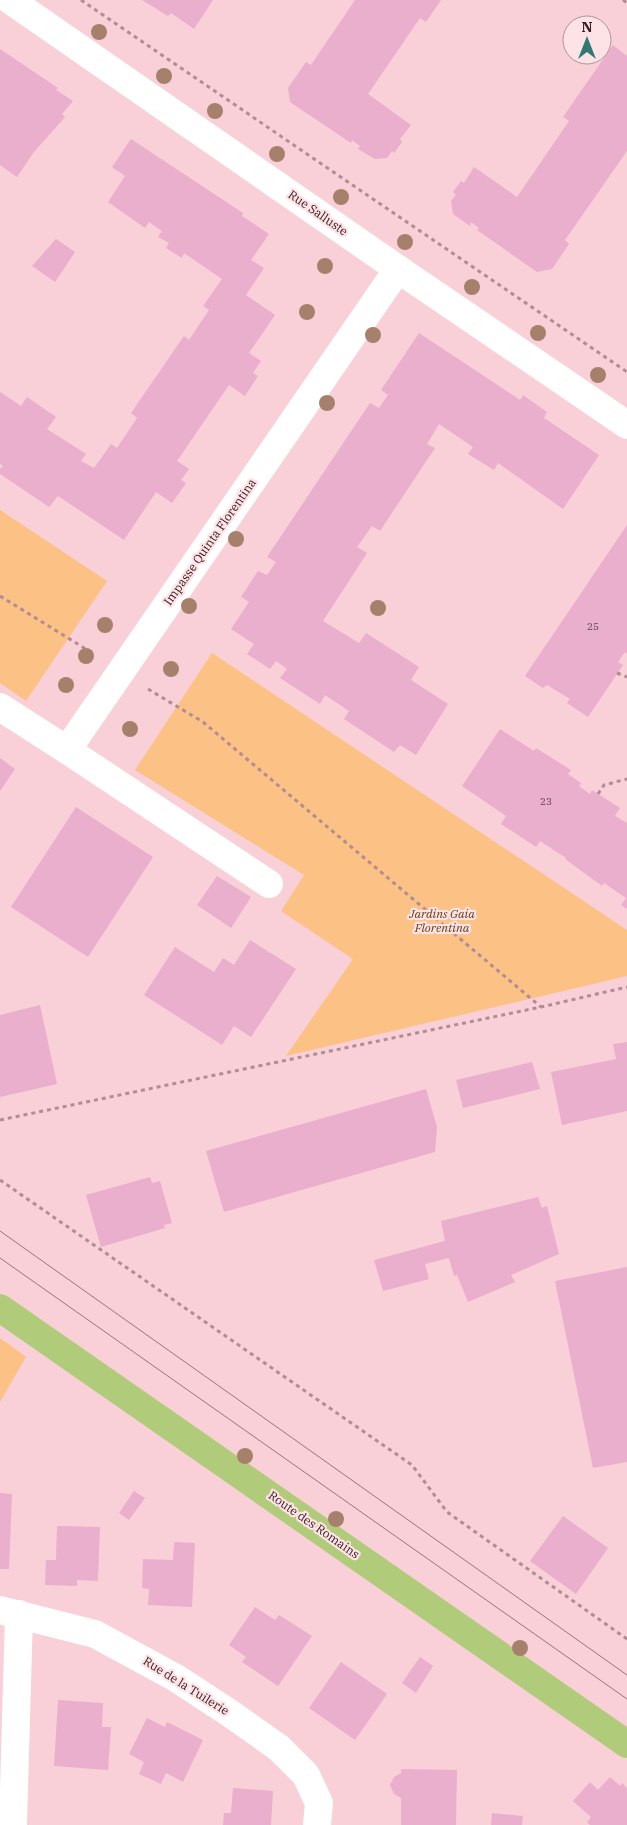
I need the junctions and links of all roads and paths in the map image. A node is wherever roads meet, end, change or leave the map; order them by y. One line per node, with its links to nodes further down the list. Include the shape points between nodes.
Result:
1 (10, 0): 5 (street, Rue Salluste)
2 (81, 0): 6 (path)
3 (623, 0): 4 (path)
4 (627, 3)
5 (398, 269): 7 (street, Rue Salluste); 9 (street, Impasse Quinta Florentina)
6 (627, 372)
7 (627, 425)
8 (0, 596): 9 (path)
9 (120, 672): 13 (street, Impasse Quinta Florentina); 18 (path, via 203,722)
10 (618, 673): 11 (path)
11 (627, 678)
12 (0, 707): 13 (street)
13 (67, 750): 16 (street)
14 (627, 779): 15 (path, via 604,785)
15 (598, 794)
16 (269, 884)
17 (627, 987): 18 (path)
18 (541, 1007): 19 (path)
19 (0, 1120)
20 (0, 1180): 23 (path, via 412,1465 446,1512)
21 (0, 1308): 24 (main road, Route des Romains)
22 (10, 1612): 25 (street); 26 (street, Rue de la Tuilerie, via 95,1634 176,1678 239,1720 279,1748 306,1775 319,1803)
23 (627, 1639)
24 (627, 1744)
25 (13, 1825)
26 (317, 1825)

